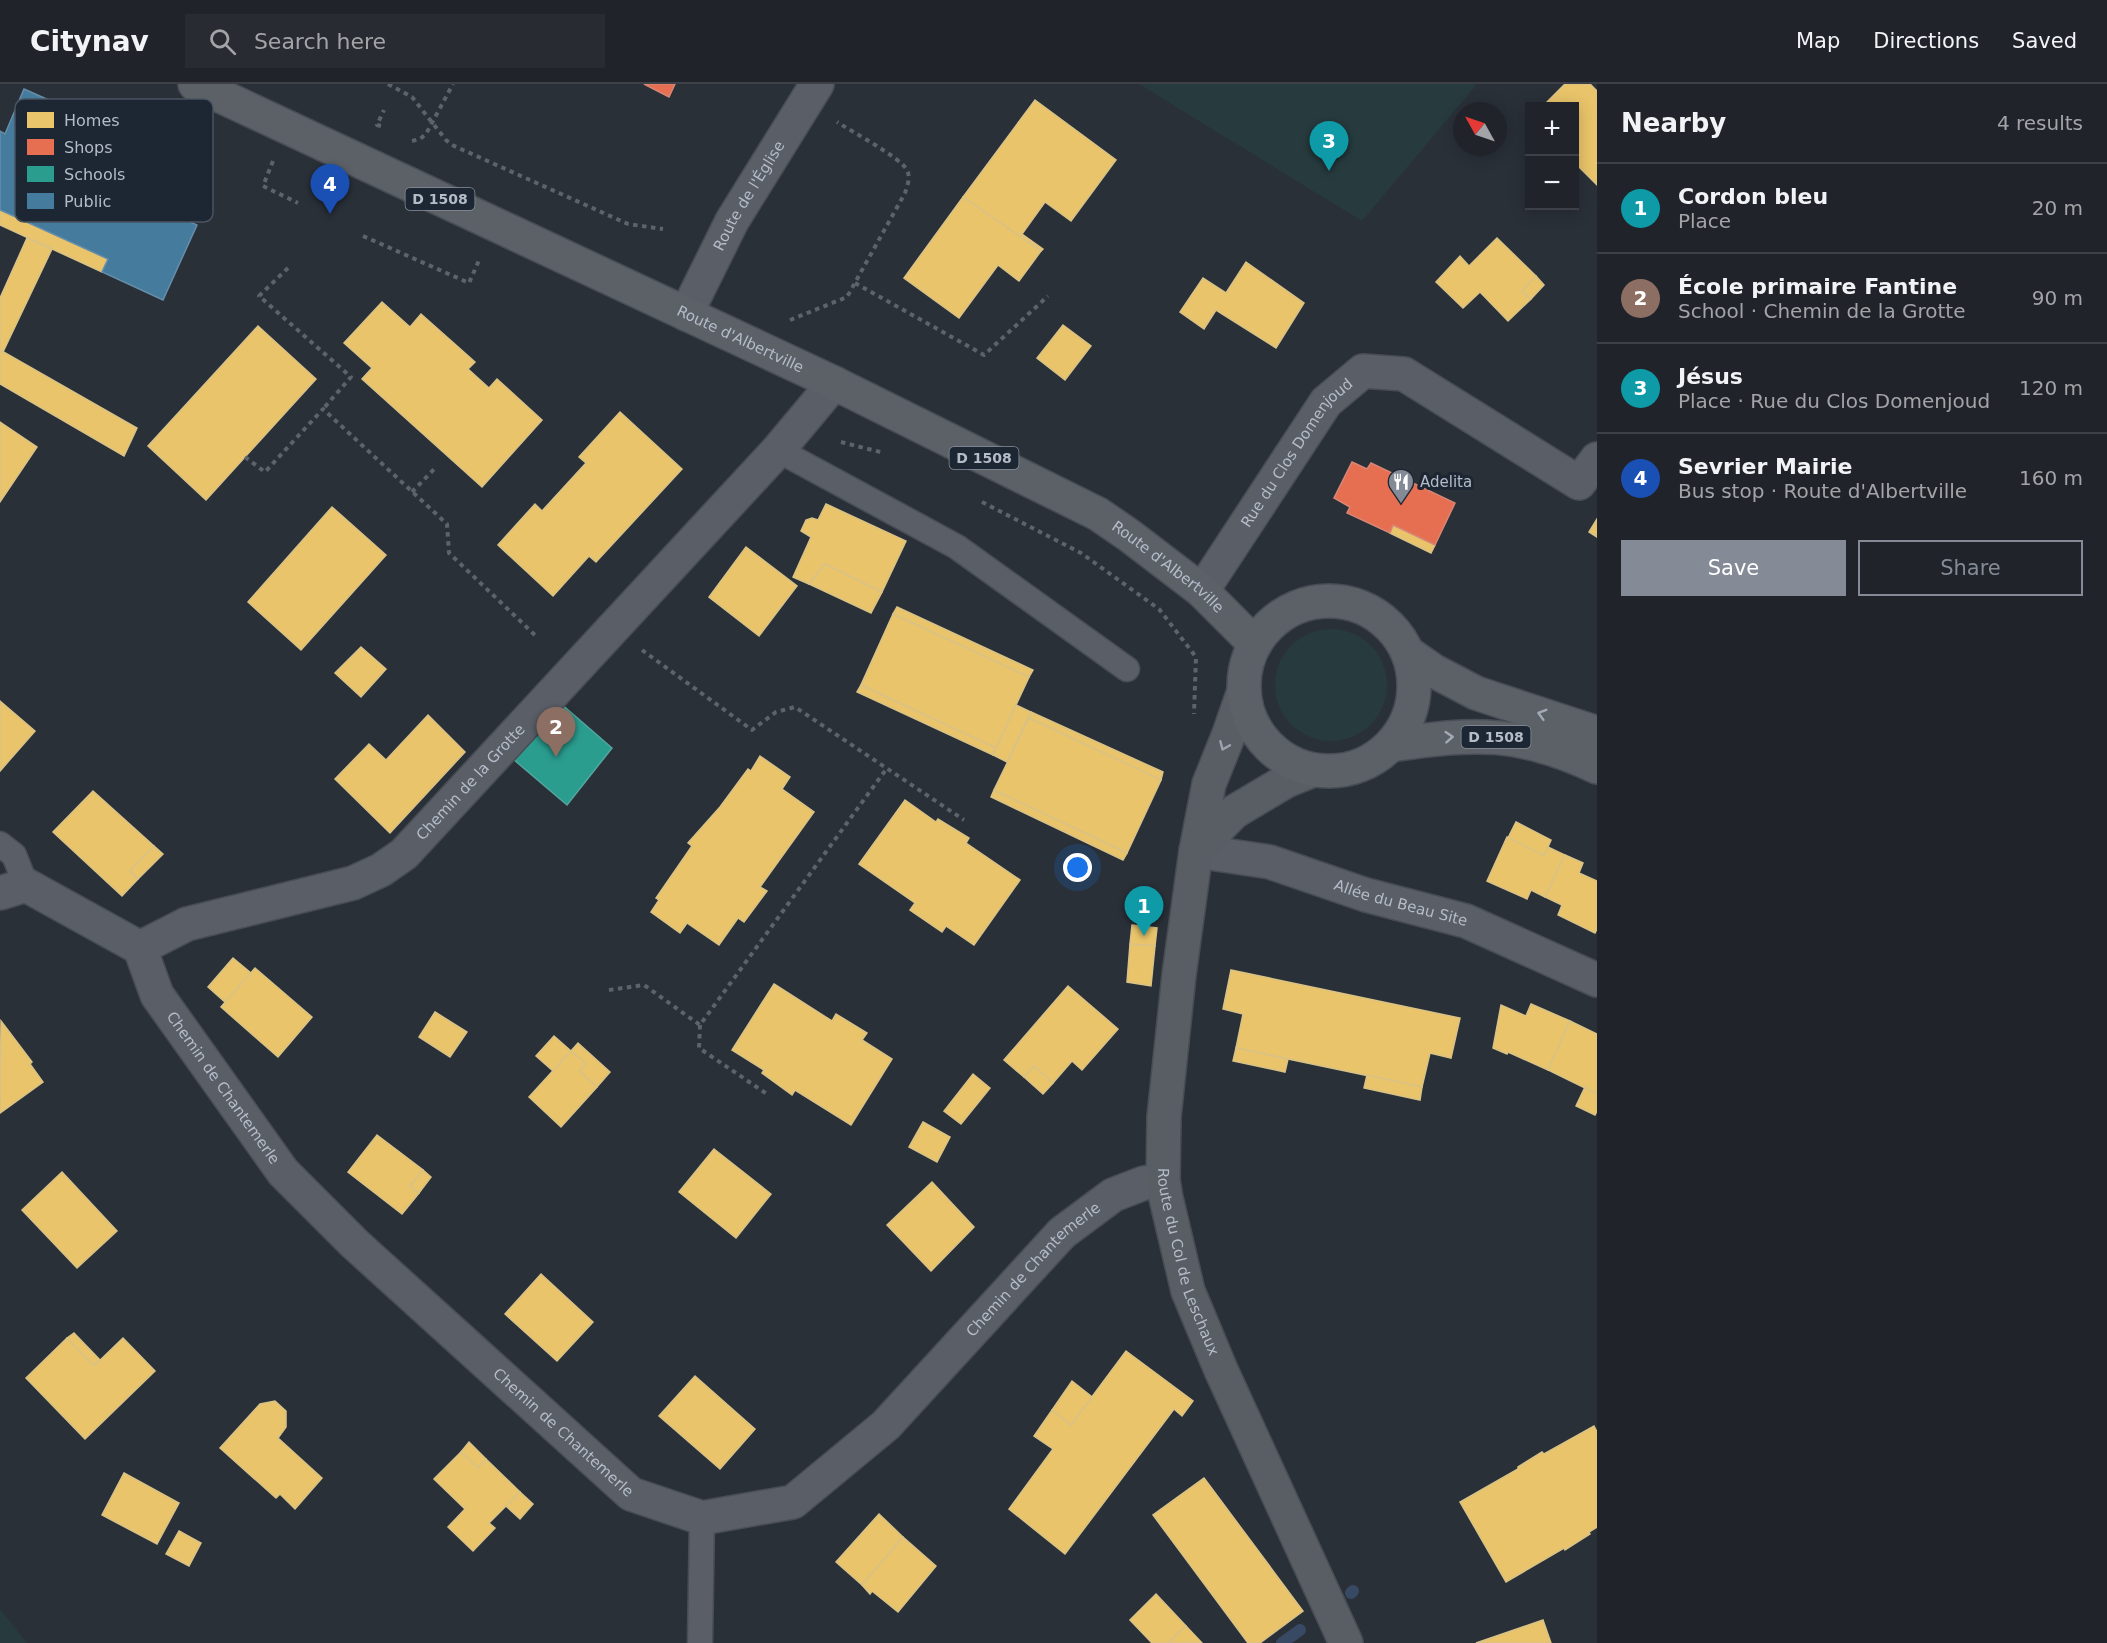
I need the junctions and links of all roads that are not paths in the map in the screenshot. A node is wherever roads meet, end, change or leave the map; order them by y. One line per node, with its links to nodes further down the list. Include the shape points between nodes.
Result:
1 (195, 84): 3 (main road, Route d'Albertville / D 1508)
2 (812, 93): 3 (street, Route de l'Église, via 732,221)
3 (686, 314): 4 (main road, Route d'Albertville / D 1508)
4 (834, 383): 5 (street, Chemin de la Grotte); 7 (main road, Route d'Albertville / D 1508, via 1098,514)
5 (778, 450): 10 (lane, via 957,548); 19 (street, Chemin de la Grotte, via 404,854 353,883 187,924)
6 (1597, 459): 7 (street, Rue du Clos Domenjoud, via 1579,483 1404,374 1363,371 1326,402)
7 (1202, 591): 8 (main road, Route d'Albertville / D 1508)
8 (1255, 644): 9 (main road, via 1277,618 1308,603 1343,602 1375,614 1394,631); 11 (main road, via 1244,675)
9 (1408, 653): 12 (main road, D 1508, one-way to 9, via 1476,693); 13 (main road, via 1413,702 1409,717)
10 (1127, 669)
11 (1244, 691): 15 (main road, via 1250,718 1264,743 1287,760); 17 (main road, Route du Col de Leschaux, one-way to 17, via 1209,784)
12 (1597, 733)
13 (1391, 745): 14 (main road, D 1508, one-way to 14, via 1447,737 1496,737 1548,747); 15 (main road, via 1363,765 1330,772)
14 (1597, 767)
15 (1313, 770): 17 (main road, via 1234,812)
16 (0, 844): 18 (lane, via 14,855)
17 (1196, 851): 20 (street, Allée du Beau Site, via 1270,862 1366,895 1466,921); 21 (main road, Route du Col de Leschaux, via 1164,1117)
18 (13, 889): 19 (street)
19 (140, 948): 22 (street, Chemin de Chantemerle, via 158,995 283,1172 355,1244 631,1494)
20 (1597, 980)
21 (1163, 1180): 22 (street, Chemin de Chantemerle, via 1113,1196 1062,1233 886,1425 793,1502); 24 (main road, Route du Col de Leschaux, via 1188,1291)
22 (702, 1518): 23 (lane)
23 (700, 1643)
24 (1346, 1643)

